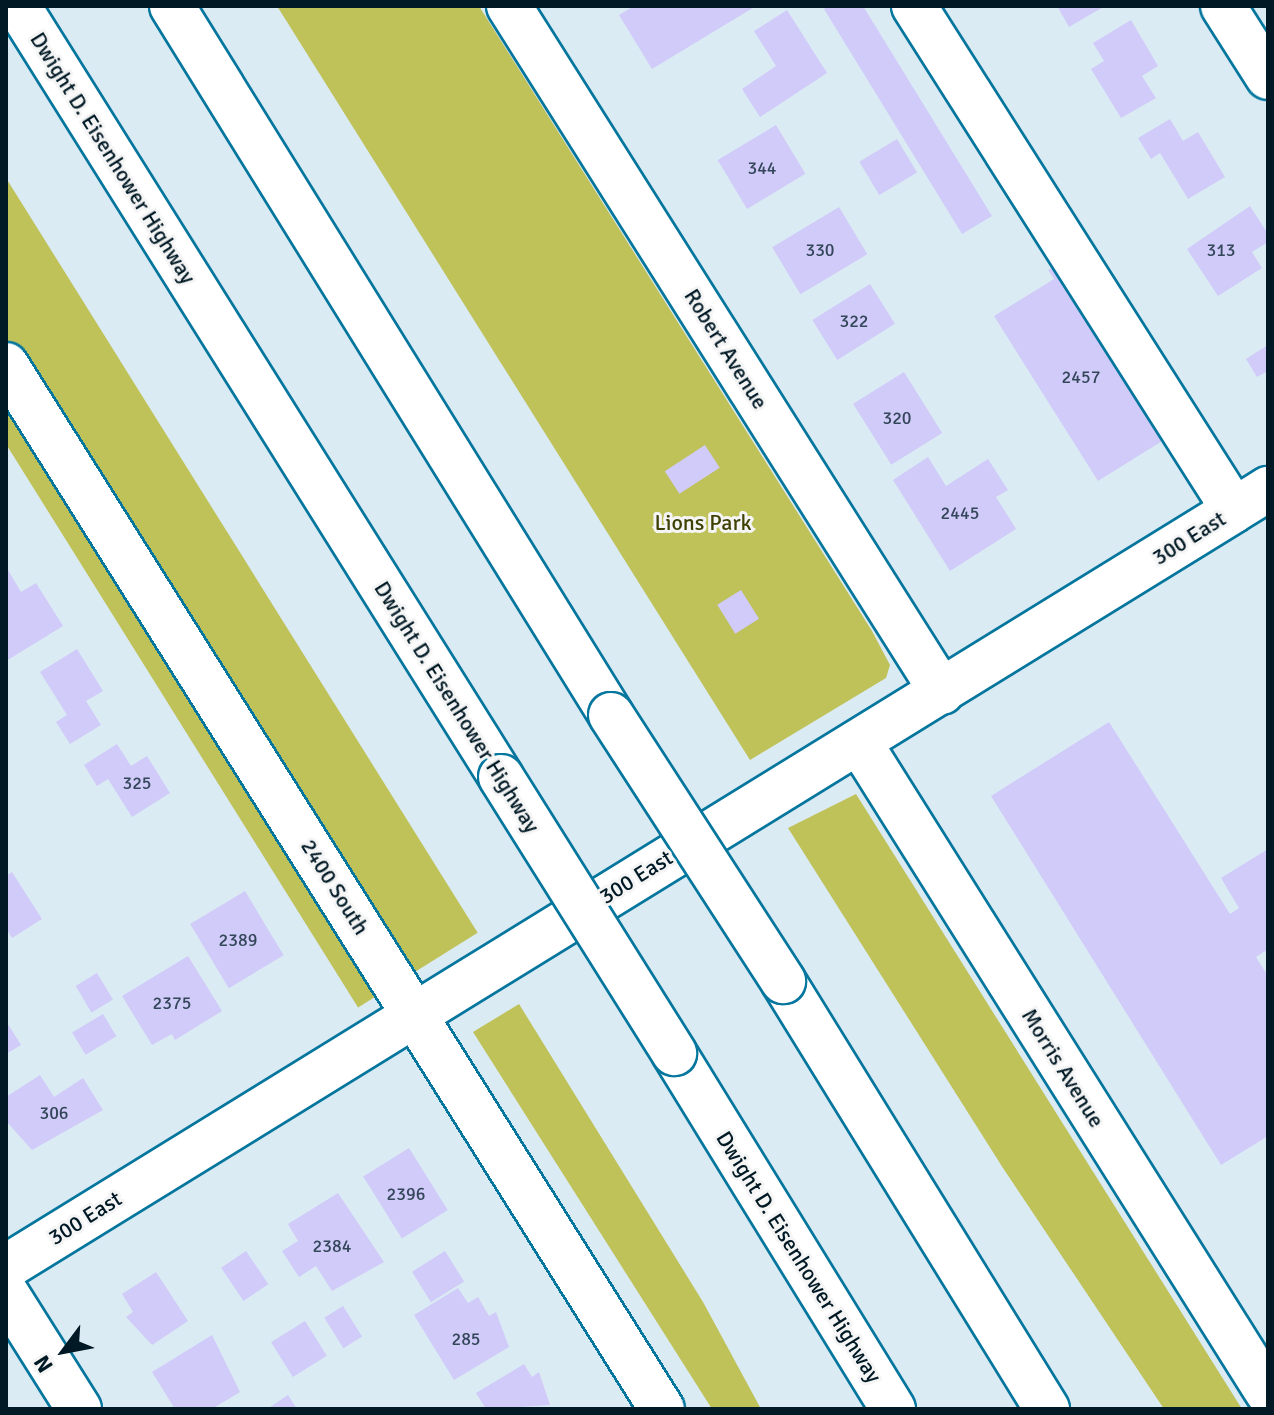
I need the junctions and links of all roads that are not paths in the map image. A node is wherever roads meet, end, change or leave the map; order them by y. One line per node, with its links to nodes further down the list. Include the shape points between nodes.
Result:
1 (18, 6): 13 (main road, Dwight D. Eisenhower Highway, bridge, via 674,1053)
2 (172, 6): 12 (main road, bridge)
3 (509, 6): 9 (main road, Robert Avenue)
4 (914, 6): 8 (main road)
5 (1223, 6): 6 (main road)
6 (1268, 77)
7 (6, 365): 11 (main road, 2400 South)
8 (1251, 499): 9 (main road, 300 East)
9 (942, 692): 10 (main road, 300 East)
10 (859, 742): 11 (main road, 300 East); 16 (main road, Morris Avenue)
11 (415, 1013): 14 (main road, 300 East); 18 (main road, 2400 South)
12 (918, 1200): 21 (main road); 22 (main road)
13 (793, 1253): 19 (main road); 20 (main road, Dwight D. Eisenhower Highway)
14 (6, 1267)
15 (6, 1293): 17 (main road)
16 (1268, 1393)
17 (79, 1409)
18 (662, 1409)
19 (863, 1409)
20 (893, 1409)
21 (1047, 1409)
22 (1078, 1409)

